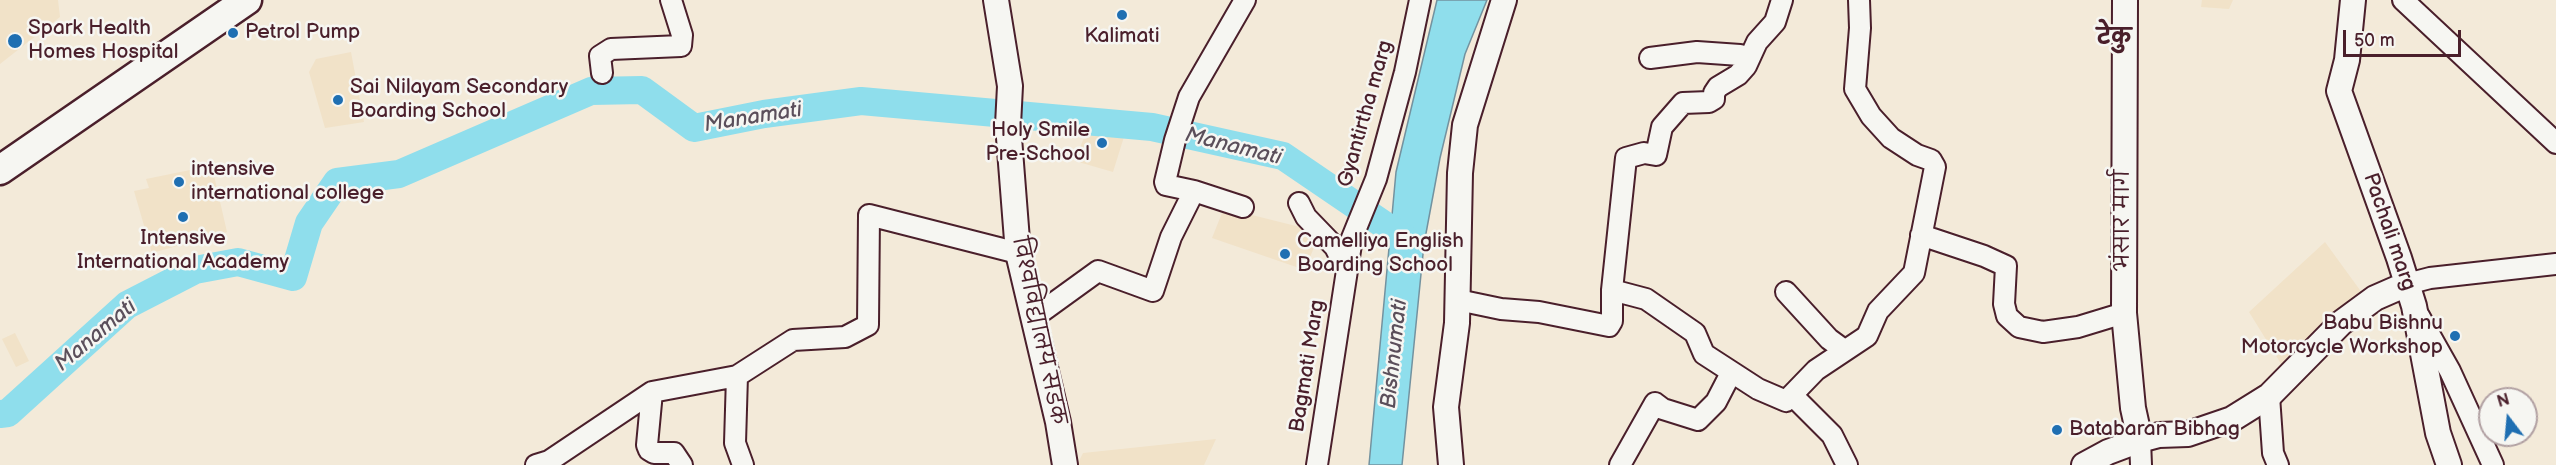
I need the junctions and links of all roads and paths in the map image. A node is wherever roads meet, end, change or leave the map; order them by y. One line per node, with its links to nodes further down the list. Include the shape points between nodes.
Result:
1 (247, 0): 16 (highway)
2 (671, 0): 14 (street, via 682,35 681,46 611,49 600,56)
3 (996, 0): 22 (main road, विश्वविद्यालय सडक, via 1010,86 1008,125)
4 (1245, 0): 17 (street, via 1189,97 1175,140 1165,182)
5 (1420, 0): 21 (street, Gyantirtha marg, via 1376,179)
6 (1504, 0): 28 (main road, via 1465,125 1460,173)
7 (1782, 0): 13 (street, via 1775,22 1757,42)
8 (1859, 0): 20 (street, via 1855,89 1871,116 1891,138 1931,160 1935,167)
9 (2125, 0): 29 (main road, भंसार मार्ग)
10 (2352, 0): 27 (main road, Pachali marg, via 2347,60 2339,91)
11 (2403, 0): 15 (street)
12 (1650, 58): 13 (street, via 1698,52 1740,55)
13 (1746, 66): 25 (street, via 1718,87 1709,102 1683,103 1662,127 1656,155 1644,153 1626,158)
14 (602, 73)
15 (2556, 143)
16 (0, 170)
17 (1194, 191): 19 (street); 30 (street, via 1171,237 1153,291 1098,270)
18 (1299, 203): 24 (street, via 1306,217 1335,247)
19 (1243, 207)
20 (1921, 235): 29 (street, via 2006,266 2004,304 2007,316 2019,327 2043,332 2078,327); 31 (street, via 1914,273 1878,311 1867,336)
21 (1352, 238): 24 (street, Bagmati Marg)
22 (1018, 253): 30 (main road, विश्वविद्यालय सडक); 33 (street, via 869,215 868,325 845,337 793,340)
23 (2556, 264): 27 (street, via 2430,278)
24 (1347, 271): 42 (street, Bagmati Marg)
25 (1612, 290): 28 (street, via 1609,326); 32 (street, via 1646,299 1695,333 1704,354)
26 (1786, 292): 31 (street)
27 (2410, 295): 36 (main road, via 2375,298 2341,323); 49 (main road, Pachali marg, via 2438,433); 50 (street)
28 (1458, 300): 43 (main road, via 1446,406)
29 (2124, 313): 37 (main road, भंसार मार्ग)
30 (1033, 318): 41 (main road, विश्वविद्यालय सडक)
31 (1844, 350): 35 (street, via 1816,370)
32 (1731, 373): 35 (street, via 1786,401); 44 (street, via 1716,402 1698,420 1655,403)
33 (737, 376): 34 (street); 40 (street, via 735,444)
34 (652, 392): 38 (street, via 549,461); 39 (street, via 649,450 674,453)
35 (1793, 396): 45 (street, via 1832,435)
36 (2269, 396): 37 (main road, via 2232,419 2188,434); 48 (street, via 2273,453)
37 (2140, 440): 46 (main road); 47 (street)
38 (536, 465)
39 (682, 465)
40 (743, 465)
41 (1065, 465)
42 (1317, 465)
43 (1451, 465)
44 (1620, 465)
45 (1847, 465)
46 (2084, 465)
47 (2141, 465)
48 (2278, 465)
49 (2449, 465)
50 (2493, 465)

